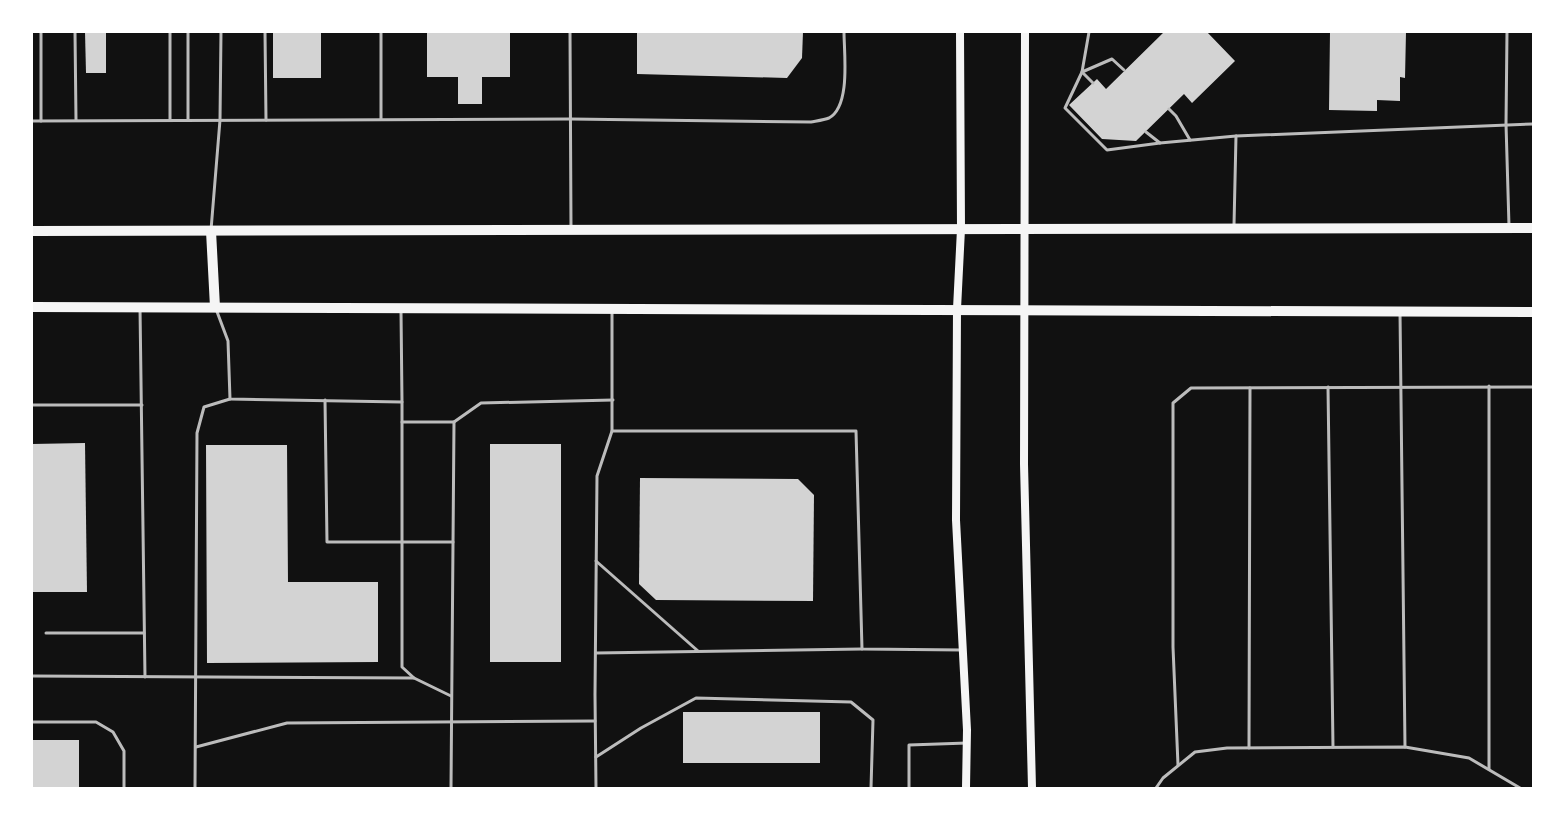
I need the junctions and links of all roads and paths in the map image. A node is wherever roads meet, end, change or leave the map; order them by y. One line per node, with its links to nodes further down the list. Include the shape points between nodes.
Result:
1 (40, 32): 26 (lane)
2 (75, 32): 20 (lane)
3 (170, 32): 21 (lane)
4 (188, 32): 22 (lane)
5 (221, 32): 23 (lane)
6 (265, 32): 24 (lane)
7 (381, 32): 18 (lane)
8 (570, 32): 19 (lane)
9 (844, 32): 19 (lane, via 844,89 840,107 830,118 811,122)
10 (960, 32): 37 (main road)
11 (1024, 32): 33 (main road)
12 (1089, 32): 15 (lane)
13 (1507, 32): 27 (lane)
14 (1124, 70): 15 (lane, via 1112,59)
15 (1082, 72): 16 (lane); 32 (lane, via 1065,108 1107,150)
16 (1093, 83)
17 (1169, 109): 31 (lane)
18 (382, 119): 19 (lane); 24 (lane)
19 (571, 119): 39 (lane)
20 (76, 120): 21 (lane); 26 (lane)
21 (170, 120): 22 (lane)
22 (188, 120): 23 (lane)
23 (220, 120): 24 (lane); 40 (lane)
24 (266, 120)
25 (32, 121): 26 (lane)
26 (41, 121)
27 (1506, 124): 28 (lane); 30 (lane); 35 (lane)
28 (1533, 124)
29 (1146, 132): 32 (lane)
30 (1236, 136): 31 (lane); 34 (lane)
31 (1190, 140): 32 (lane)
32 (1160, 143)
33 (1026, 227): 34 (main road); 37 (main road); 47 (main road)
34 (1234, 227): 35 (main road)
35 (1509, 228): 36 (main road)
36 (1533, 228)
37 (961, 229): 39 (main road); 46 (main road)
38 (32, 230): 40 (main road)
39 (571, 230): 40 (main road)
40 (211, 231): 43 (main road)
41 (140, 306): 42 (main road); 43 (main road); 60 (lane)
42 (32, 307)
43 (215, 307): 44 (main road); 55 (lane, via 228,341)
44 (401, 308): 45 (main road); 58 (lane)
45 (612, 308): 46 (main road); 57 (lane)
46 (957, 309): 47 (main road); 70 (main road, via 956,520)
47 (1024, 309): 48 (main road); 96 (main road)
48 (1400, 310): 49 (main road); 50 (lane)
49 (1533, 312)
50 (1400, 386): 51 (lane); 52 (lane); 84 (lane)
51 (1489, 386): 53 (lane); 88 (lane)
52 (1328, 387): 54 (lane); 83 (lane)
53 (1533, 387)
54 (1250, 388): 85 (lane); 87 (lane, via 1191,388 1173,403 1173,647)
55 (230, 399): 56 (lane); 75 (lane, via 204,407 196,433)
56 (325, 400): 58 (lane); 64 (lane, via 327,542)
57 (613, 400): 62 (lane, via 481,403); 63 (lane)
58 (402, 402): 61 (lane)
59 (32, 405): 60 (lane)
60 (142, 405): 68 (lane)
61 (402, 422): 62 (lane); 64 (lane)
62 (454, 422): 65 (lane)
63 (612, 432): 66 (lane, via 597,476); 69 (lane, via 856,432)
64 (402, 542): 65 (lane); 76 (lane, via 402,668)
65 (453, 542): 77 (lane)
66 (596, 561): 71 (lane); 72 (lane)
67 (46, 633): 68 (lane)
68 (144, 633): 74 (lane)
69 (862, 649): 70 (lane); 71 (lane)
70 (963, 650): 81 (main road)
71 (698, 652): 72 (lane)
72 (596, 653): 78 (lane)
73 (32, 676): 74 (lane)
74 (145, 677): 75 (lane)
75 (195, 678): 76 (lane); 82 (lane)
76 (414, 678): 77 (lane)
77 (451, 696): 80 (lane)
78 (595, 721): 80 (lane); 86 (lane)
79 (32, 722): 89 (lane, via 96,722 113,732 124,751)
80 (451, 722): 82 (lane, via 287,723); 91 (lane)
81 (966, 743): 94 (lane, via 909,745); 95 (main road)
82 (196, 747): 90 (lane)
83 (1332, 747): 84 (lane); 85 (lane)
84 (1405, 747): 88 (lane, via 1469,758)
85 (1249, 748): 87 (lane, via 1195,752)
86 (596, 757): 92 (lane); 93 (lane, via 641,728 696,698 851,702 872,720)
87 (1178, 765): 97 (lane)
88 (1489, 769): 98 (lane)
89 (124, 788)
90 (195, 788)
91 (451, 788)
92 (596, 788)
93 (871, 788)
94 (909, 788)
95 (966, 788)
96 (1032, 788)
97 (1156, 788)
98 (1520, 788)

